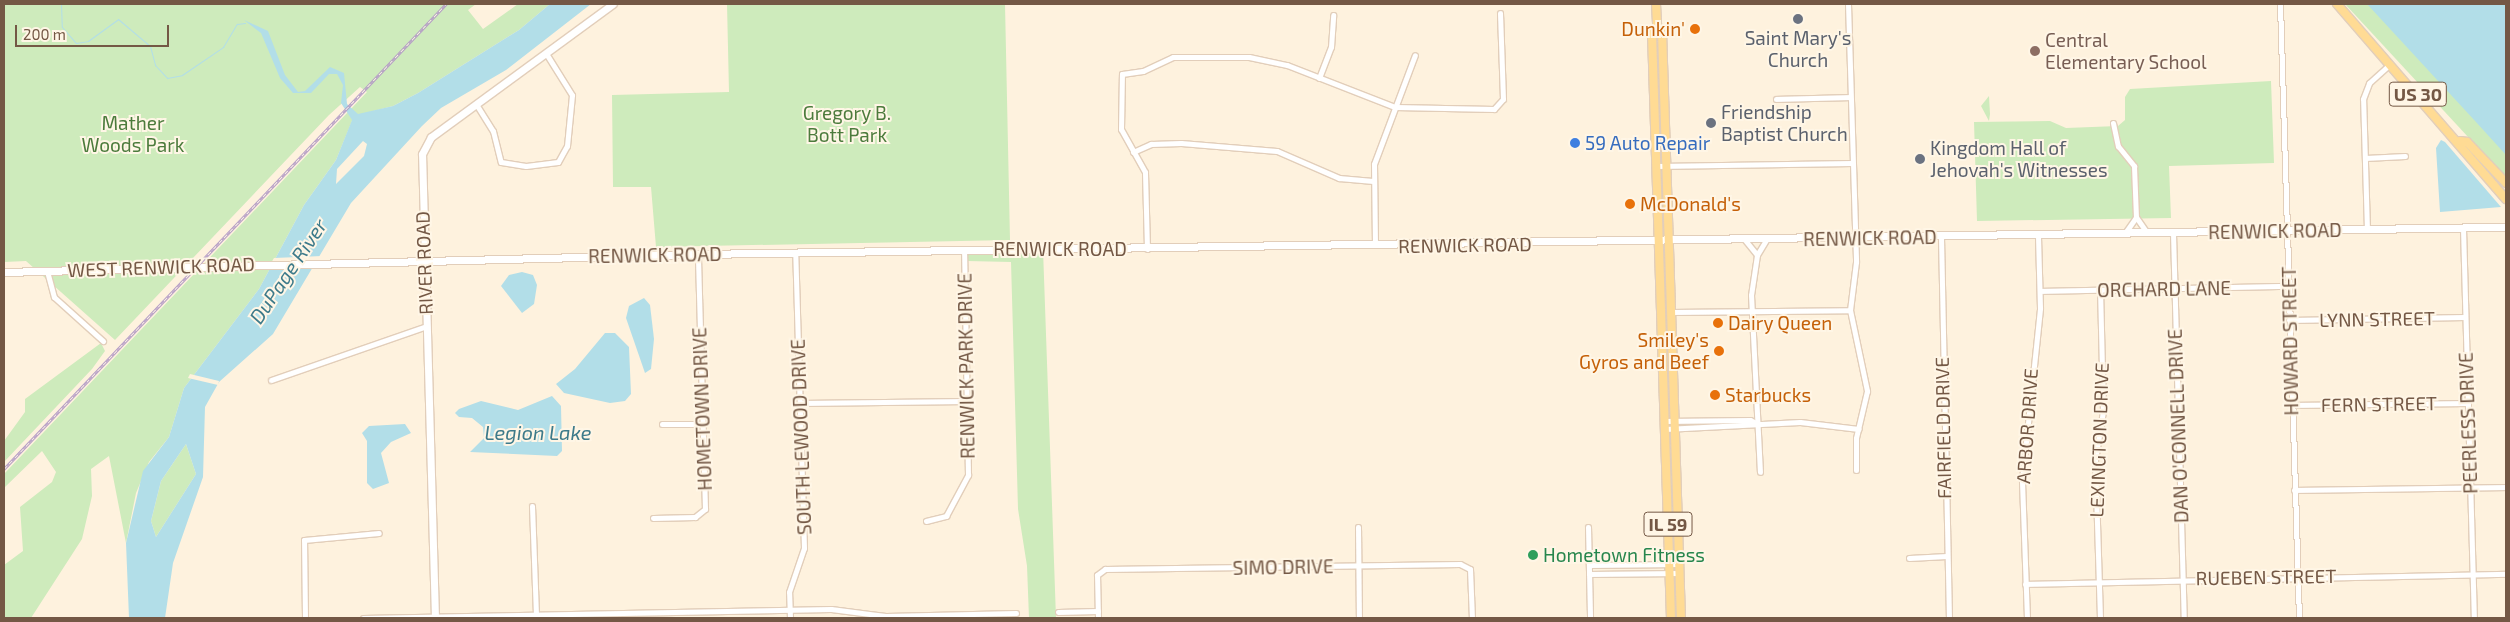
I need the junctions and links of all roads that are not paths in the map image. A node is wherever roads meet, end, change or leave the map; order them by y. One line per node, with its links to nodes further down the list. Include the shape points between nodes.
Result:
1 (613, 4): 9 (street, RIVER ROAD)
2 (1656, 4): 8 (main road, IL 59)
3 (1848, 4): 13 (street)
4 (2280, 4): 32 (street, HOWARD STREET)
5 (2336, 4): 11 (main road, US 30)
6 (1500, 13): 16 (street, via 1501,106 1434,110)
7 (1333, 15): 12 (street, via 1331,47)
8 (1657, 26): 23 (main road, IL 59, via 1652,34); 24 (main road, IL 59, via 1662,31)
9 (547, 55): 15 (street, RIVER ROAD); 15 (street, via 572,95 567,146 558,162 526,166 500,162 493,131)
10 (1415, 55): 16 (street)
11 (2391, 63): 18 (main road, US 30); 21 (street, via 2365,89)
12 (1320, 78): 16 (street); 19 (street, via 1268,60 1230,56 1173,57 1143,71 1122,74 1120,129)
13 (1850, 97): 14 (street); 22 (street)
14 (1776, 99)
15 (476, 104): 49 (street, RIVER ROAD, via 424,144)
16 (1395, 107): 25 (street, via 1377,151)
17 (2113, 123): 28 (street, via 2118,146 2134,166)
18 (2460, 141): 26 (main road, US 30, via 2467,142); 27 (main road, US 30, via 2460,148)
19 (1133, 152): 25 (street, via 1151,144 1277,151 1339,178); 44 (street, via 1145,172)
20 (2406, 156): 21 (street)
21 (2365, 158): 31 (street)
22 (1852, 163): 24 (street); 38 (street)
23 (1657, 166): 24 (street); 41 (main road, IL 59)
24 (1667, 166): 42 (main road, IL 59)
25 (1373, 181): 43 (street)
26 (2506, 183)
27 (2506, 200)
28 (2136, 217): 34 (street); 35 (street)
29 (2506, 227): 30 (street, RENWICK ROAD)
30 (2463, 228): 31 (street, RENWICK ROAD); 59 (street, PEERLESS DRIVE)
31 (2367, 230): 32 (street, RENWICK ROAD)
32 (2287, 231): 33 (street, RENWICK ROAD); 52 (street, HOWARD STREET)
33 (2173, 233): 35 (street, RENWICK ROAD); 53 (street, DAN O'CONNELL DRIVE)
34 (2125, 234): 35 (street, RENWICK ROAD); 36 (street, RENWICK ROAD)
35 (2148, 234)
36 (2038, 235): 37 (street, RENWICK ROAD); 54 (street, ARBOR DRIVE)
37 (1941, 237): 38 (street, RENWICK ROAD); 85 (street, FAIRFIELD DRIVE)
38 (1855, 239): 40 (street, RENWICK ROAD); 56 (street)
39 (1745, 240): 40 (street, RENWICK ROAD); 42 (street, RENWICK ROAD); 48 (street)
40 (1766, 240): 48 (street)
41 (1659, 241): 42 (street, RENWICK ROAD); 43 (street, RENWICK ROAD); 71 (main road, IL 59)
42 (1669, 241): 57 (main road, IL 59)
43 (1375, 246): 44 (street, RENWICK ROAD)
44 (1147, 249): 45 (street, RENWICK ROAD)
45 (964, 250): 46 (street, RENWICK ROAD); 64 (street, RENWICK PARK DRIVE)
46 (795, 253): 47 (street, RENWICK ROAD); 65 (street, SOUTH LEWOOD DRIVE)
47 (698, 254): 49 (street, RENWICK ROAD); 69 (street, HOMETOWN DRIVE)
48 (1757, 254): 58 (street)
49 (424, 260): 50 (street, WEST RENWICK ROAD); 61 (street, RIVER ROAD)
50 (47, 271): 51 (street, WEST RENWICK ROAD); 62 (street, WEST RENWICK ROAD, via 54,296)
51 (4, 272)
52 (2288, 286): 53 (street, ORCHARD LANE); 60 (street, HOWARD STREET)
53 (2174, 289): 55 (street, ORCHARD LANE); 97 (street, DAN O'CONNELL DRIVE)
54 (2040, 291): 55 (street, ORCHARD LANE); 99 (street, ARBOR DRIVE, via 2022,480)
55 (2100, 291): 98 (street, LEXINGTON DRIVE, via 2103,411 2095,460)
56 (1850, 310): 58 (street); 73 (street, via 1868,391)
57 (1671, 312): 58 (street); 72 (main road, IL 59)
58 (1751, 312): 70 (street)
59 (2465, 317): 60 (street, LYNN STREET); 66 (street, PEERLESS DRIVE)
60 (2289, 320): 67 (street, HOWARD STREET)
61 (427, 326): 63 (street); 108 (street, RIVER ROAD)
62 (103, 342)
63 (271, 380)
64 (968, 401): 65 (street); 81 (street, RENWICK PARK DRIVE, via 970,459 962,491 946,516)
65 (800, 403): 100 (street, SOUTH LEWOOD DRIVE, via 804,548 789,592)
66 (2468, 403): 67 (street, FERN STREET); 76 (street, PEERLESS DRIVE)
67 (2291, 405): 78 (street, HOWARD STREET)
68 (662, 424): 69 (street)
69 (703, 424): 80 (street, HOMETOWN DRIVE, via 703,513)
70 (1758, 424): 72 (street); 73 (street); 75 (street)
71 (1665, 425): 72 (street); 87 (main road, IL 59)
72 (1675, 425): 88 (main road, IL 59)
73 (1859, 429): 74 (street)
74 (1856, 470)
75 (1760, 472)
76 (2470, 487): 77 (street); 78 (street); 95 (street, PEERLESS DRIVE)
77 (2506, 487)
78 (2294, 490): 96 (street, HOWARD STREET)
79 (532, 506): 105 (street)
80 (653, 518)
81 (926, 521)
82 (1358, 527): 90 (street)
83 (1588, 528): 89 (street)
84 (379, 533): 109 (street, via 304,540)
85 (1947, 556): 86 (street); 119 (street, FAIRFIELD DRIVE)
86 (1909, 558)
87 (1669, 564): 88 (street); 89 (street); 91 (main road, IL 59)
88 (1680, 564): 92 (main road, IL 59)
89 (1589, 565): 93 (street)
90 (1358, 566): 101 (street, SIMO DRIVE, via 1098,572); 114 (street); 115 (street, SIMO DRIVE, via 1469,566)
91 (1670, 572): 92 (street); 93 (street); 117 (main road, IL 59)
92 (1680, 573): 118 (main road, IL 59)
93 (1589, 574): 116 (street)
94 (2506, 574): 95 (street, RUEBEN STREET)
95 (2472, 575): 96 (street, RUEBEN STREET); 124 (street, PEERLESS DRIVE)
96 (2297, 576): 97 (street, RUEBEN STREET); 123 (street, HOWARD STREET)
97 (2183, 579): 98 (street, RUEBEN STREET); 122 (street, DAN O'CONNELL DRIVE)
98 (2099, 582): 99 (street, RUEBEN STREET); 121 (street, LEXINGTON DRIVE)
99 (2025, 584): 120 (street, ARBOR DRIVE)
100 (789, 610): 102 (street); 107 (street, via 831,609 886,616); 112 (street, SOUTH LEWOOD DRIVE)
101 (1098, 611): 103 (street); 113 (street)
102 (703, 612): 106 (street); 111 (street)
103 (1058, 612)
104 (1016, 613): 107 (street)
105 (536, 614): 106 (street); 108 (street)
106 (618, 615)
107 (980, 616)
108 (435, 617): 110 (street)
109 (305, 618)
110 (363, 618)
111 (704, 618)
112 (790, 618)
113 (1098, 618)
114 (1359, 618)
115 (1472, 618)
116 (1590, 618)
117 (1671, 618)
118 (1681, 618)
119 (1949, 618)
120 (2026, 618)
121 (2100, 618)
122 (2184, 618)
123 (2299, 618)
124 (2474, 618)

